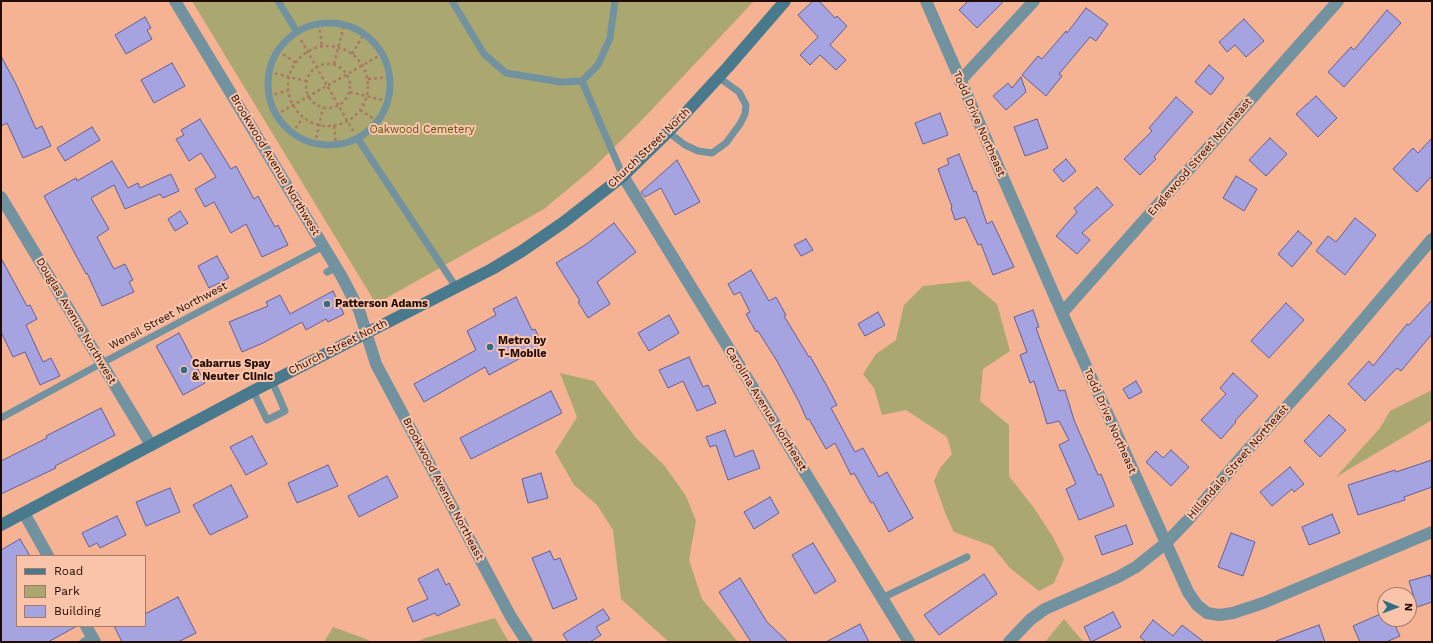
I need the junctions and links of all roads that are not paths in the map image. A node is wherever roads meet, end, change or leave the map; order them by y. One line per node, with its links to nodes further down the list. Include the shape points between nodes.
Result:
1 (175, 1): 18 (street, Brookwood Avenue Northwest)
2 (278, 1): 9 (lane)
3 (452, 1): 11 (lane, via 484,54 506,73 560,82)
4 (615, 1): 11 (lane, via 610,38 598,65)
5 (785, 1): 10 (main road, Church Street North)
6 (926, 1): 12 (street, Todd Drive Northeast)
7 (1034, 1): 12 (street)
8 (1338, 1): 20 (street, Englewood Street Northeast)
9 (297, 32): 14 (lane, via 282,44 272,60 268,78 269,96 276,115 287,130 303,140 321,146); 14 (lane, via 315,24 344,25 370,38 382,54 389,72 390,92 385,111 374,127)
10 (718, 77): 13 (main road, Church Street North); 13 (lane, via 739,92 746,105 740,124 726,143 712,153 698,151)
11 (582, 81): 15 (lane)
12 (960, 81): 20 (street, Todd Drive Northeast)
13 (668, 132): 15 (main road, Church Street North)
14 (358, 139): 19 (lane)
15 (622, 176): 19 (main road, Church Street North, via 522,251); 33 (street, Carolina Avenue Northeast)
16 (1, 197): 22 (street, Douglas Avenue Northwest)
17 (1432, 239): 30 (street, Hillandale Street Northeast)
18 (324, 246): 21 (street, Brookwood Avenue Northwest, via 332,269 359,310); 22 (lane, Wensil Street Northwest)
19 (456, 287): 21 (main road, Church Street North)
20 (1062, 313): 30 (street, Todd Drive Northeast)
21 (367, 332): 23 (main road, Church Street North); 34 (street, Brookwood Avenue Northeast, via 376,364 511,617)
22 (102, 363): 25 (lane, Wensil Street Northwest); 26 (street, Douglas Avenue Northwest)
23 (272, 381): 24 (main road, Church Street North); 24 (lane, via 285,410 267,420)
24 (253, 391): 26 (main road, Church Street North)
25 (1, 418)
26 (152, 445): 27 (main road, Church Street North)
27 (24, 513): 28 (main road, Church Street North); 31 (street)
28 (1, 525)
29 (1432, 532): 30 (street, Todd Drive Northeast, via 1263,603 1219,615 1207,614 1197,606)
30 (1166, 543): 36 (street, Hillandale Street Northeast, via 1136,567 1118,577 1045,609 1031,619)
31 (47, 555)
32 (967, 557): 33 (lane)
33 (882, 598): 35 (street, Carolina Avenue Northeast)
34 (527, 642)
35 (909, 642)
36 (1009, 642)

